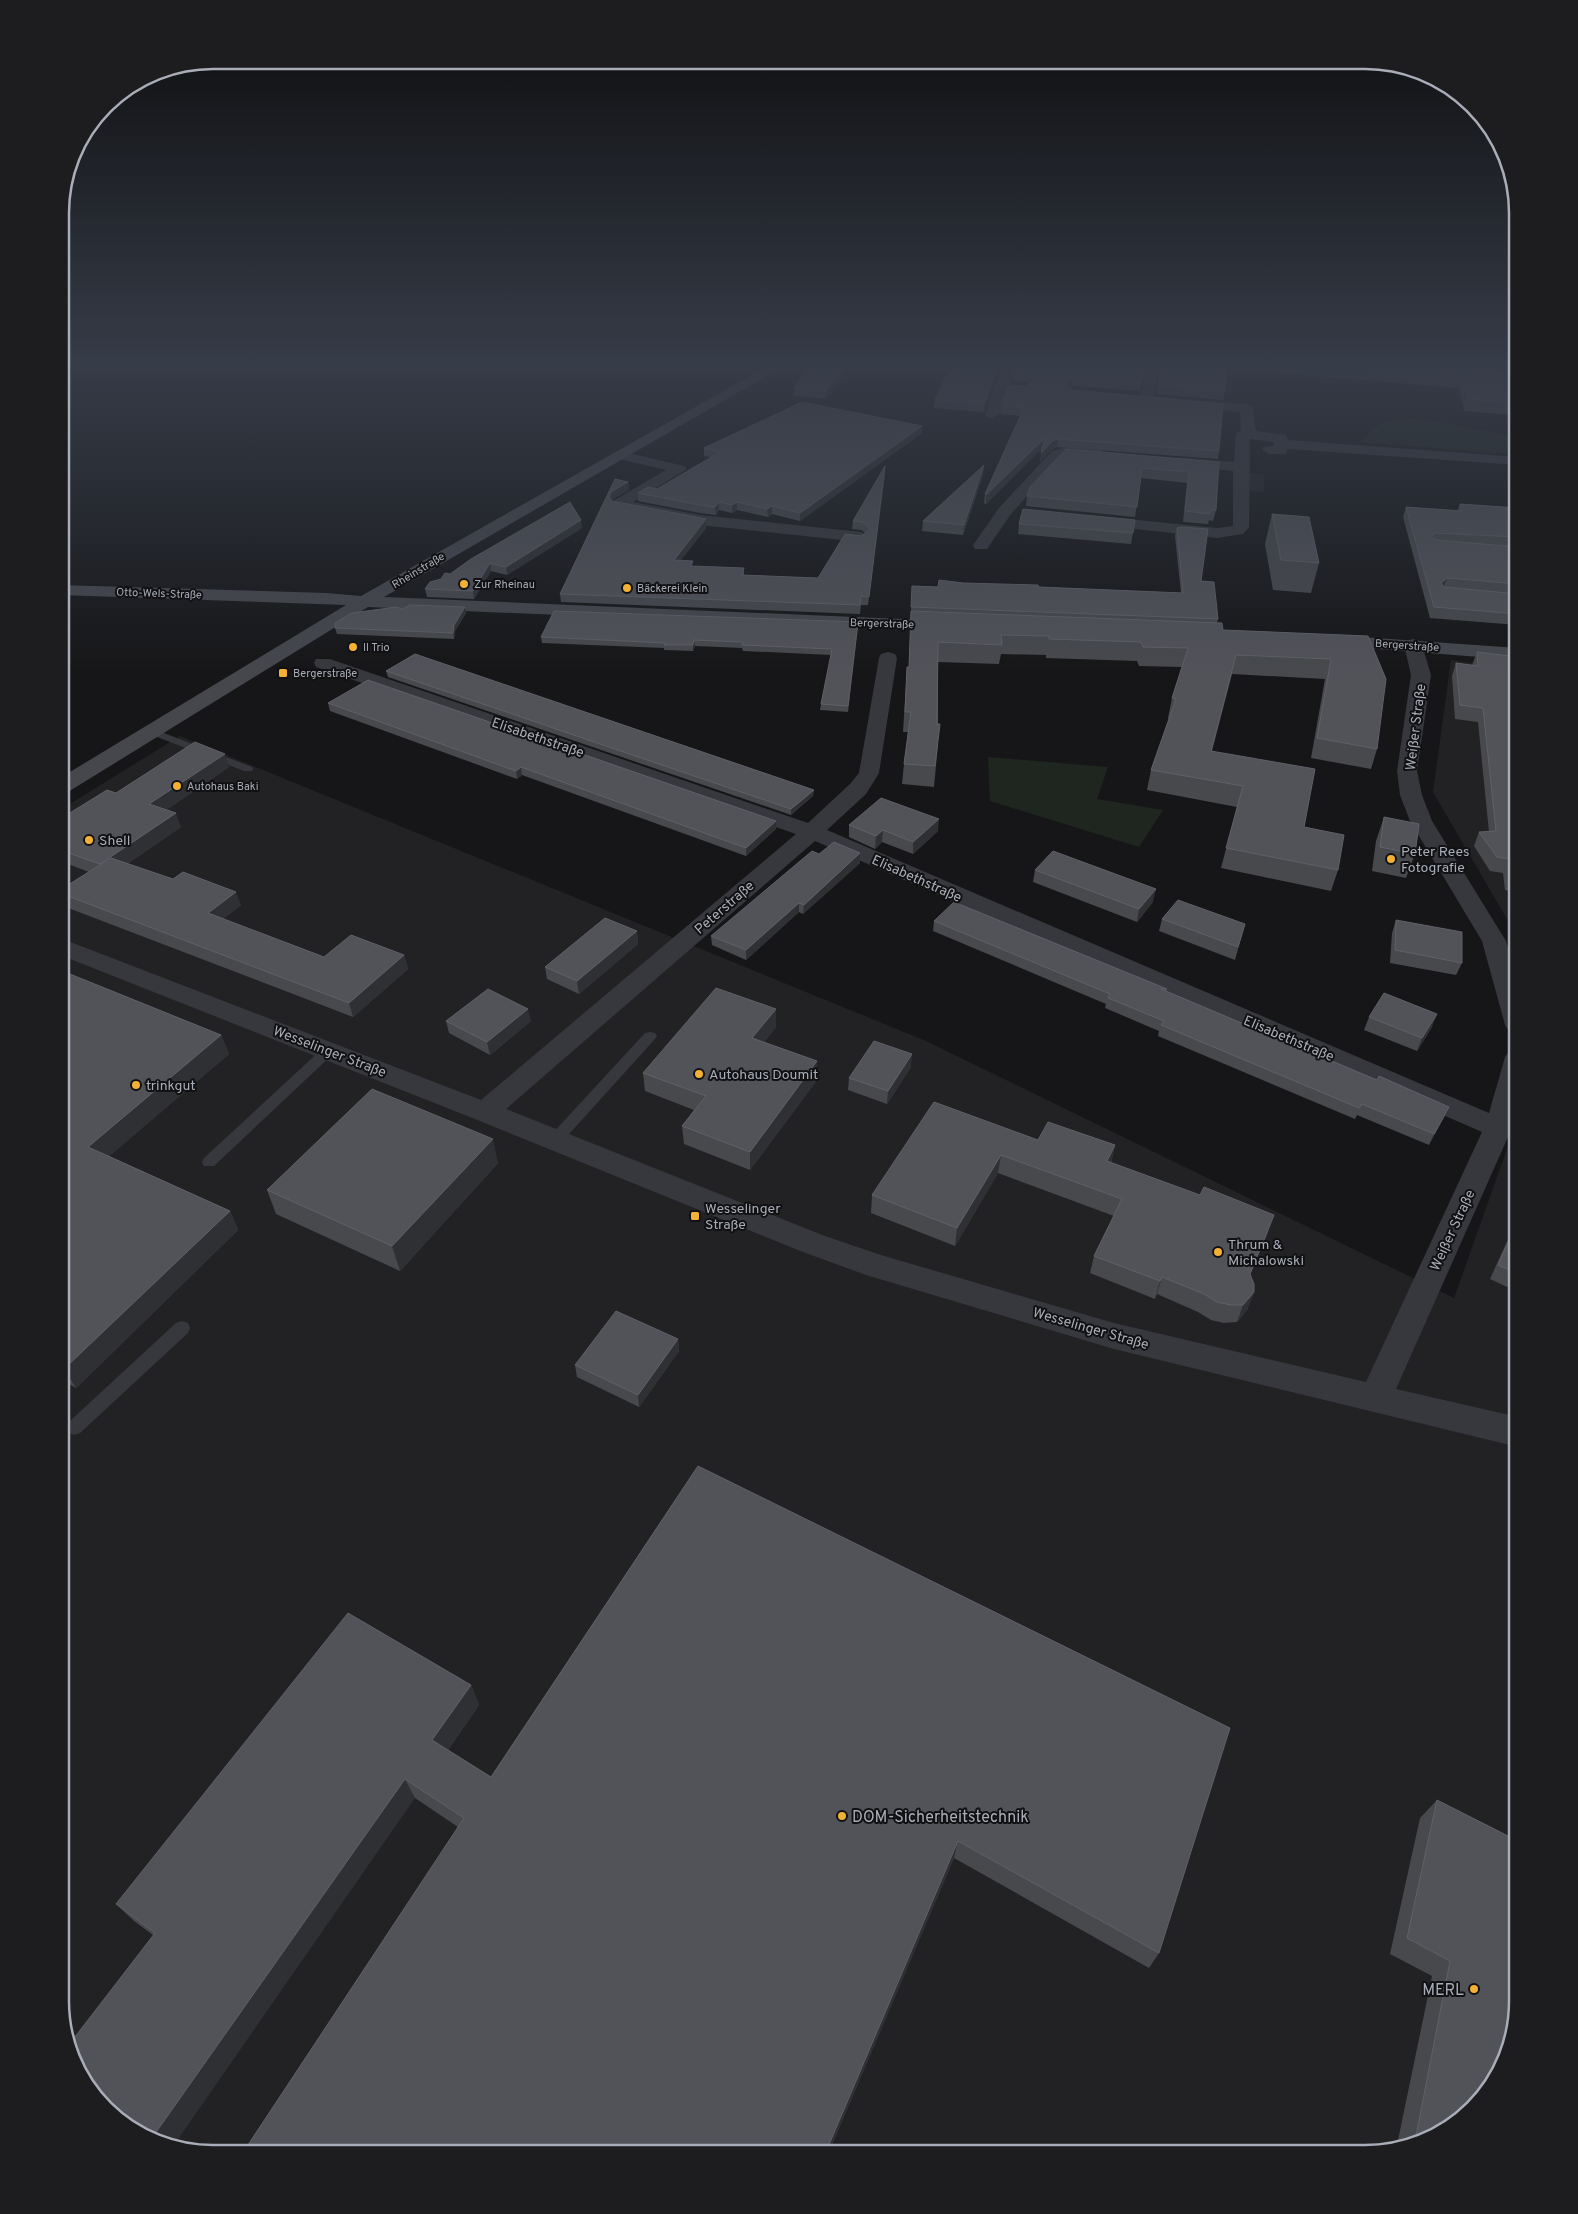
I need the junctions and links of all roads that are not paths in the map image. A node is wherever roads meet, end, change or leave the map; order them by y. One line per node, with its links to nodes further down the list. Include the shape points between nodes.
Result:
1 (600, 466): 13 (street, Rheinstraße)
2 (671, 466): 9 (street, via 679,468 619,504 700,520)
3 (1046, 466): 6 (street)
4 (1234, 466): 5 (street)
5 (1241, 467): 8 (street, via 1241,527 1237,531 1217,533)
6 (1006, 511): 7 (street); 10 (street)
7 (1025, 513)
8 (1082, 519)
9 (862, 537)
10 (981, 545)
11 (69, 590): 12 (street, Otto-Wels-Straße)
12 (257, 596): 13 (street, Otto-Wels-Straße); 15 (street, Otto-Wels-Straße, via 304,615)
13 (366, 602): 14 (street, Bergerstraße); 15 (street, Rheinstraße)
14 (962, 626)
15 (305, 638): 21 (street, Rheinstraße)
16 (1318, 640): 17 (street, Bergerstraße)
17 (1413, 645): 18 (street, Bergerstraße); 26 (street, Weißer Straße, via 1422,675 1407,771 1411,795 1421,821 1494,941)
18 (1509, 653)
19 (888, 658): 24 (street, Peterstraße, via 869,773 858,789)
20 (323, 663): 24 (street, Elisabethstraße)
21 (151, 731): 22 (lane); 23 (street, Rheinstraße)
22 (248, 769)
23 (69, 781)
24 (812, 832): 30 (street, Peterstraße); 31 (street, Elisabethstraße)
25 (69, 949): 28 (street, Wesselinger Straße)
26 (1509, 994)
27 (650, 1036): 32 (lane)
28 (329, 1050): 30 (street, Wesselinger Straße); 33 (lane)
29 (1509, 1090): 31 (street, Weißer Straße)
30 (485, 1112): 32 (street, Wesselinger Straße)
31 (1498, 1128): 35 (street, Weißer Straße)
32 (555, 1140): 35 (street, Wesselinger Straße, via 877,1266 1114,1336)
33 (209, 1162)
34 (182, 1328): 36 (lane, via 74,1428)
35 (1375, 1398): 37 (street, Wesselinger Straße)
36 (69, 1426)
37 (1509, 1430)

